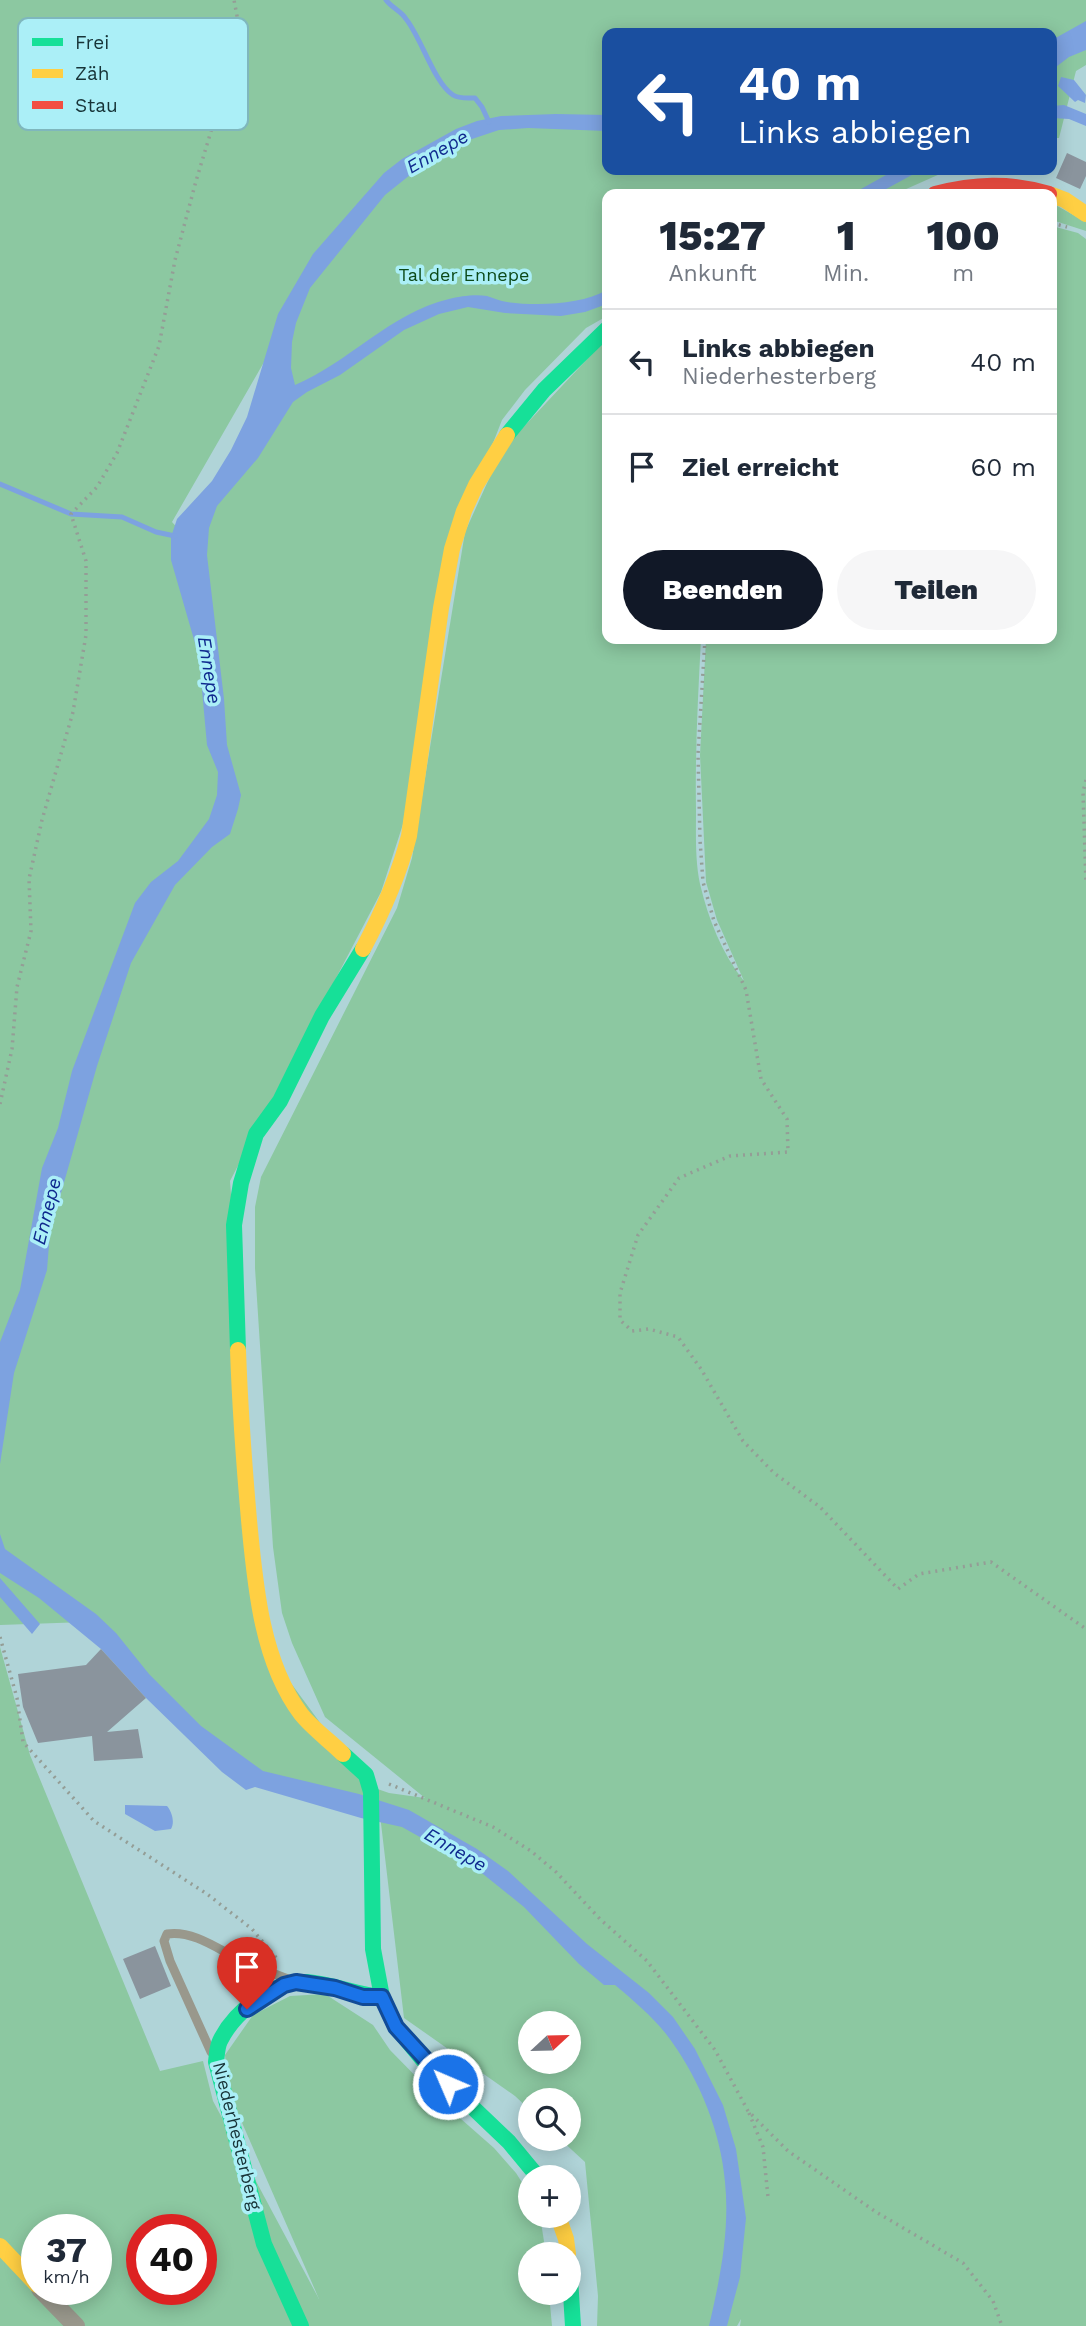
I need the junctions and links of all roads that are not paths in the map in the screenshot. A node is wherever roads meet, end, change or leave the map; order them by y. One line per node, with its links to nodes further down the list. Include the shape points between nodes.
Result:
1 (954, 189): 2 (street, via 988,184)
2 (1030, 189)
3 (1057, 197): 4 (street)
4 (1086, 214)
5 (602, 334): 7 (street, via 494,452 463,513 443,593 404,856 359,958 322,1016 280,1101 256,1134 234,1225 241,1437 265,1635 282,1680 302,1714 366,1775 373,1836 373,1949)
6 (296, 1982): 7 (street); 8 (street, Niederhesterberg, via 262,1997 235,2020 220,2041); 8 (lane, via 199,1939 167,1934 164,1941 170,1961)
7 (382, 1997): 9 (street, via 396,2027 423,2060)
8 (216, 2062): 15 (street, Niederhesterberg, via 264,2244)
9 (528, 2165)
10 (0, 2246): 11 (street)
11 (21, 2269)
12 (56, 2305): 14 (street)
13 (572, 2305): 16 (street)
14 (76, 2326)
15 (301, 2326)
16 (573, 2326)

